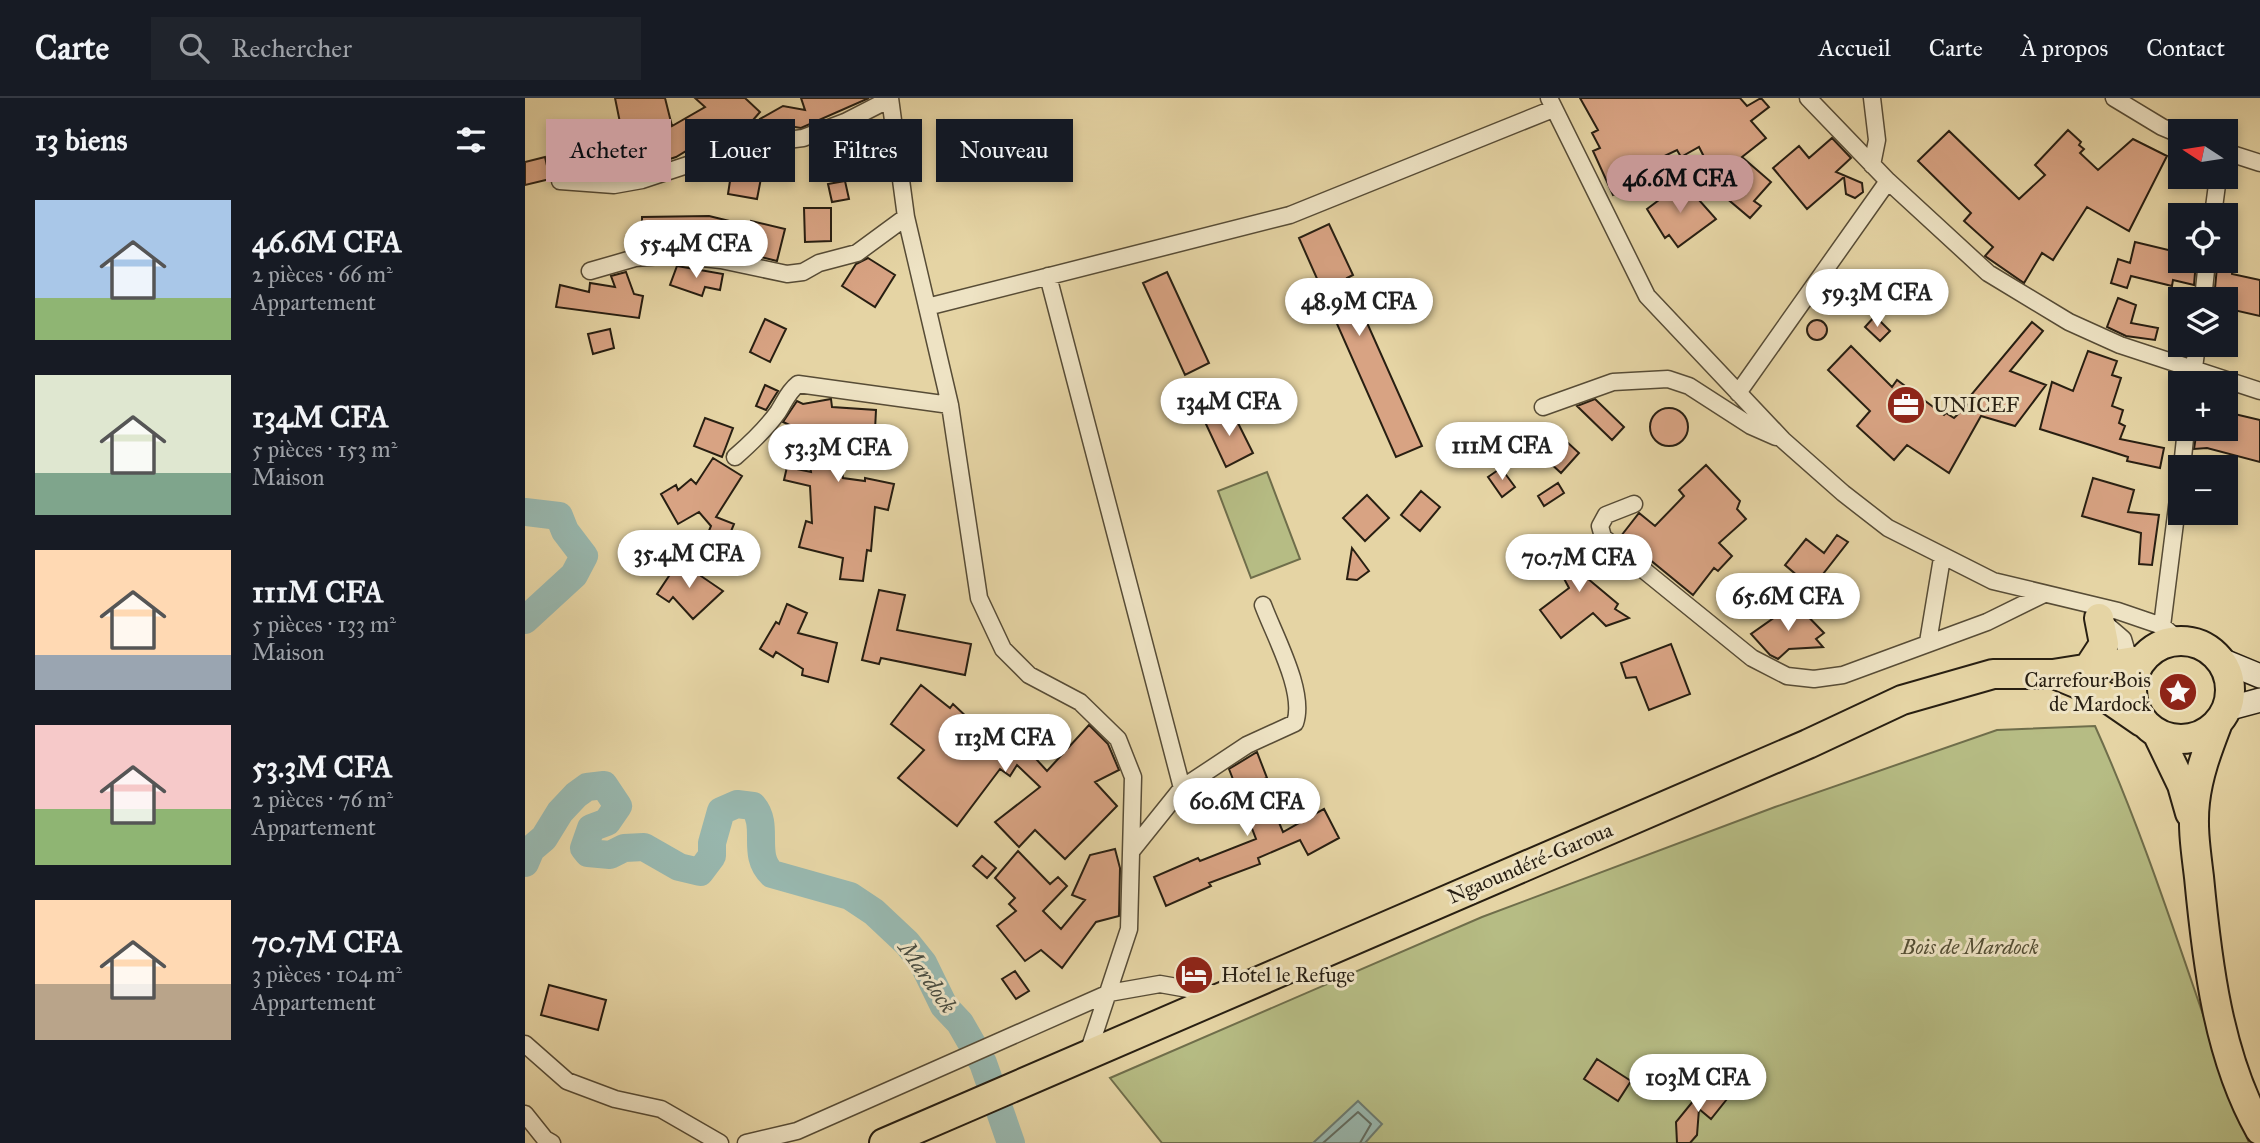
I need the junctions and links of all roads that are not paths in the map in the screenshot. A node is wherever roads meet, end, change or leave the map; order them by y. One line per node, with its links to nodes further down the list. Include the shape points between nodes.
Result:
1 (1808, 98): 9 (street)
2 (1872, 98): 9 (street, via 1877,140)
3 (2115, 98): 6 (street)
4 (890, 99): 10 (street, via 803,138 748,145); 14 (street)
5 (1551, 103): 16 (street, via 1290,215); 21 (street, via 1647,296)
6 (2168, 130)
7 (2238, 156): 8 (street)
8 (2260, 163)
9 (1872, 165): 11 (street)
10 (671, 170)
11 (1888, 181): 18 (street, via 1999,280 2069,323); 21 (street)
12 (574, 182): 13 (street)
13 (631, 182)
14 (906, 218): 15 (street, via 857,253 803,272 787,274 674,255 635,258); 17 (street)
15 (590, 271)
16 (1048, 276): 17 (street); 42 (street)
17 (927, 307): 22 (street)
18 (2179, 371)
19 (2238, 386): 20 (street)
20 (2260, 391)
21 (1738, 393): 24 (street)
22 (950, 405): 25 (street, via 798,384 761,433); 44 (street, via 979,598 1003,649 1029,676 1080,702 1118,739 1133,777)
23 (1543, 407): 24 (street, via 1613,382 1668,379 1689,386)
24 (1783, 440): 28 (street, via 1888,528)
25 (735, 457)
26 (1634, 504): 33 (street, via 1606,515 1600,526 1603,537 1752,658 1787,676 1814,680 1843,675)
27 (2178, 525): 32 (street)
28 (1942, 558): 29 (street, via 1993,581); 33 (street)
29 (2044, 594): 31 (street); 33 (street, via 1987,622)
30 (1263, 605): 42 (street, via 1297,695 1295,723 1247,745)
31 (2089, 610): 32 (street, via 2118,611); 35 (street, via 2123,639); 36 (highway, via 2104,644)
32 (2170, 633): 34 (highway, via 2201,645); 35 (highway)
33 (1928, 642)
34 (2219, 659): 38 (main road); 40 (highway, via 2228,674 2230,692)
35 (2136, 661): 36 (highway, Ngaoundéré-Garoua); 41 (highway, via 2131,691 2134,708)
36 (2087, 670): 37 (highway, Ngaoundéré-Garoua)
37 (2053, 674): 41 (highway, Ngaoundéré-Garoua, via 2100,693); 46 (highway, Ngaoundéré-Garoua, via 1993,674 1902,700)
38 (2260, 677)
39 (2260, 700): 40 (main road)
40 (2222, 717): 41 (highway, via 2199,737 2179,741); 43 (highway, via 2197,784)
41 (2150, 729): 43 (highway, via 2182,785)
42 (1182, 788): 44 (street)
43 (2194, 826): 50 (highway, via 2209,959 2228,1048 2248,1110)
44 (1133, 849): 45 (street, via 1129,929)
45 (1109, 993): 46 (street, via 1160,984); 48 (street); 53 (street, via 797,1131)
46 (1222, 995): 48 (highway, Ngaoundéré-Garoua)
47 (525, 1044): 52 (street, via 567,1081 615,1099 661,1109)
48 (1088, 1054): 54 (highway, Ngaoundéré-Garoua)
49 (525, 1114): 51 (street)
50 (2260, 1130)
51 (552, 1143)
52 (720, 1143)
53 (746, 1143)
54 (884, 1143)

